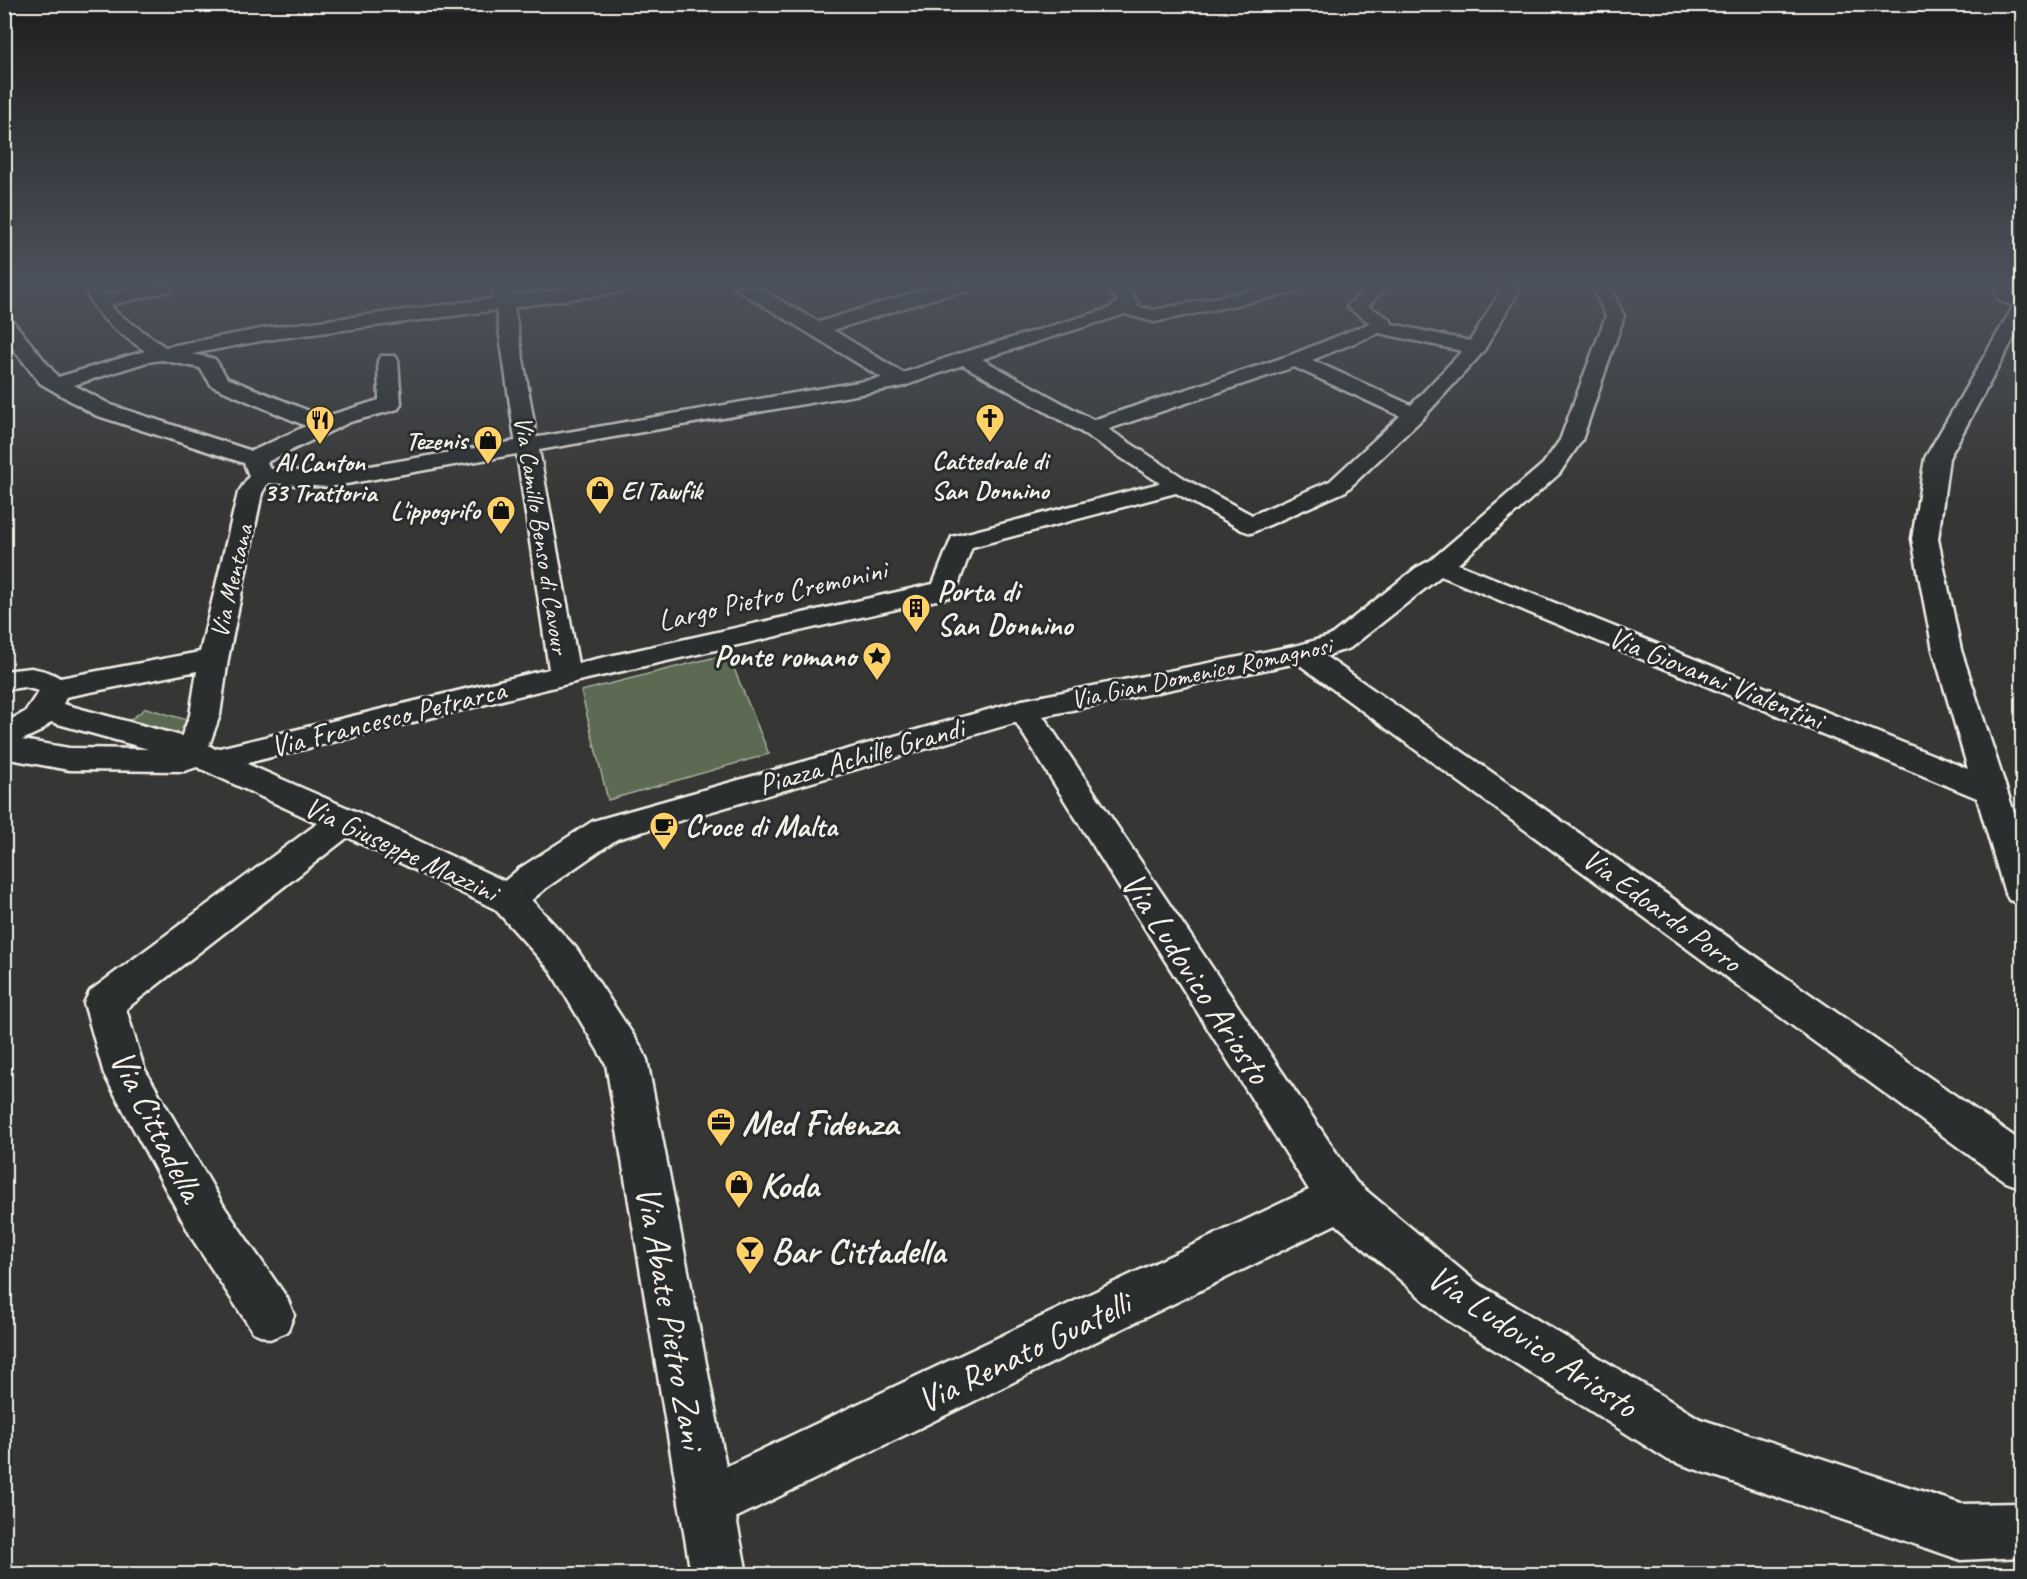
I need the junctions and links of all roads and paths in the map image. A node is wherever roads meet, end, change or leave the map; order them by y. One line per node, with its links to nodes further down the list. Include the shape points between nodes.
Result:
1 (388, 360): 17 (street, via 390,404)
2 (32, 361): 15 (street, via 46,379)
3 (138, 361): 15 (street)
4 (196, 361): 17 (street, via 208,363 219,382)
5 (513, 361): 19 (street, Via Camillo Benso di Cavour)
6 (868, 361): 14 (street)
7 (958, 361): 14 (street)
8 (970, 361): 18 (street)
9 (1293, 361): 18 (street)
10 (1297, 361): 16 (street)
11 (1464, 361): 16 (street)
12 (1599, 361): 22 (street, Via Gian Domenico Romagnosi, via 1571,440 1551,470)
13 (1991, 361): 32 (street, via 1937,458 1925,539 1947,650)
14 (901, 381): 19 (street)
15 (56, 384): 20 (street, via 103,410)
16 (1414, 414): 21 (street, via 1338,486 1251,525)
17 (323, 425): 20 (street)
18 (1091, 428): 21 (street)
19 (527, 446): 20 (street, via 328,480); 25 (street, Via Camillo Benso di Cavour)
20 (258, 468): 24 (street, Via Mentana)
21 (1179, 485): 25 (street, Largo Pietro Cremonini, via 961,542 944,590)
22 (1440, 566): 23 (street, Via Gian Domenico Romagnosi, via 1340,642); 32 (street, Via Giovanni Vialentini)
23 (1302, 653): 28 (street, Via Gian Domenico Romagnosi); 37 (street, Via Edoardo Porro)
24 (213, 659): 27 (street, Via Mentana); 31 (street)
25 (565, 675): 31 (street, Via Francesco Petrarca)
26 (6, 679): 27 (street, Via Giuseppe Mazzini, via 51,683)
27 (50, 700): 29 (street, via 27,725); 31 (street, Via Giuseppe Mazzini)
28 (1023, 710): 35 (street, Piazza Achille Grandi, via 605,830); 38 (street, Via Ludovico Ariosto)
29 (4, 735)
30 (4, 747): 31 (street, Via Giuseppe Mazzini, via 69,759)
31 (201, 755): 33 (street, Via Giuseppe Mazzini)
32 (1991, 791): 34 (street)
33 (345, 821): 35 (street, Via Giuseppe Mazzini); 39 (street, Via Cittadella, via 104,1003 125,1074 209,1224)
34 (2022, 890)
35 (508, 899): 36 (street, Via Giuseppe Mazzini, via 563,959)
36 (626, 1060): 40 (street, Via Abate Pietro Zani)
37 (2022, 1167)
38 (1340, 1198): 40 (street, Via Renato Guatelli); 41 (street, Via Ludovico Ariosto, via 1460,1300 1687,1441 1961,1532)
39 (270, 1315)
40 (706, 1504): 42 (street, Via Abate Pietro Zani)
41 (2022, 1530)
42 (719, 1575)

